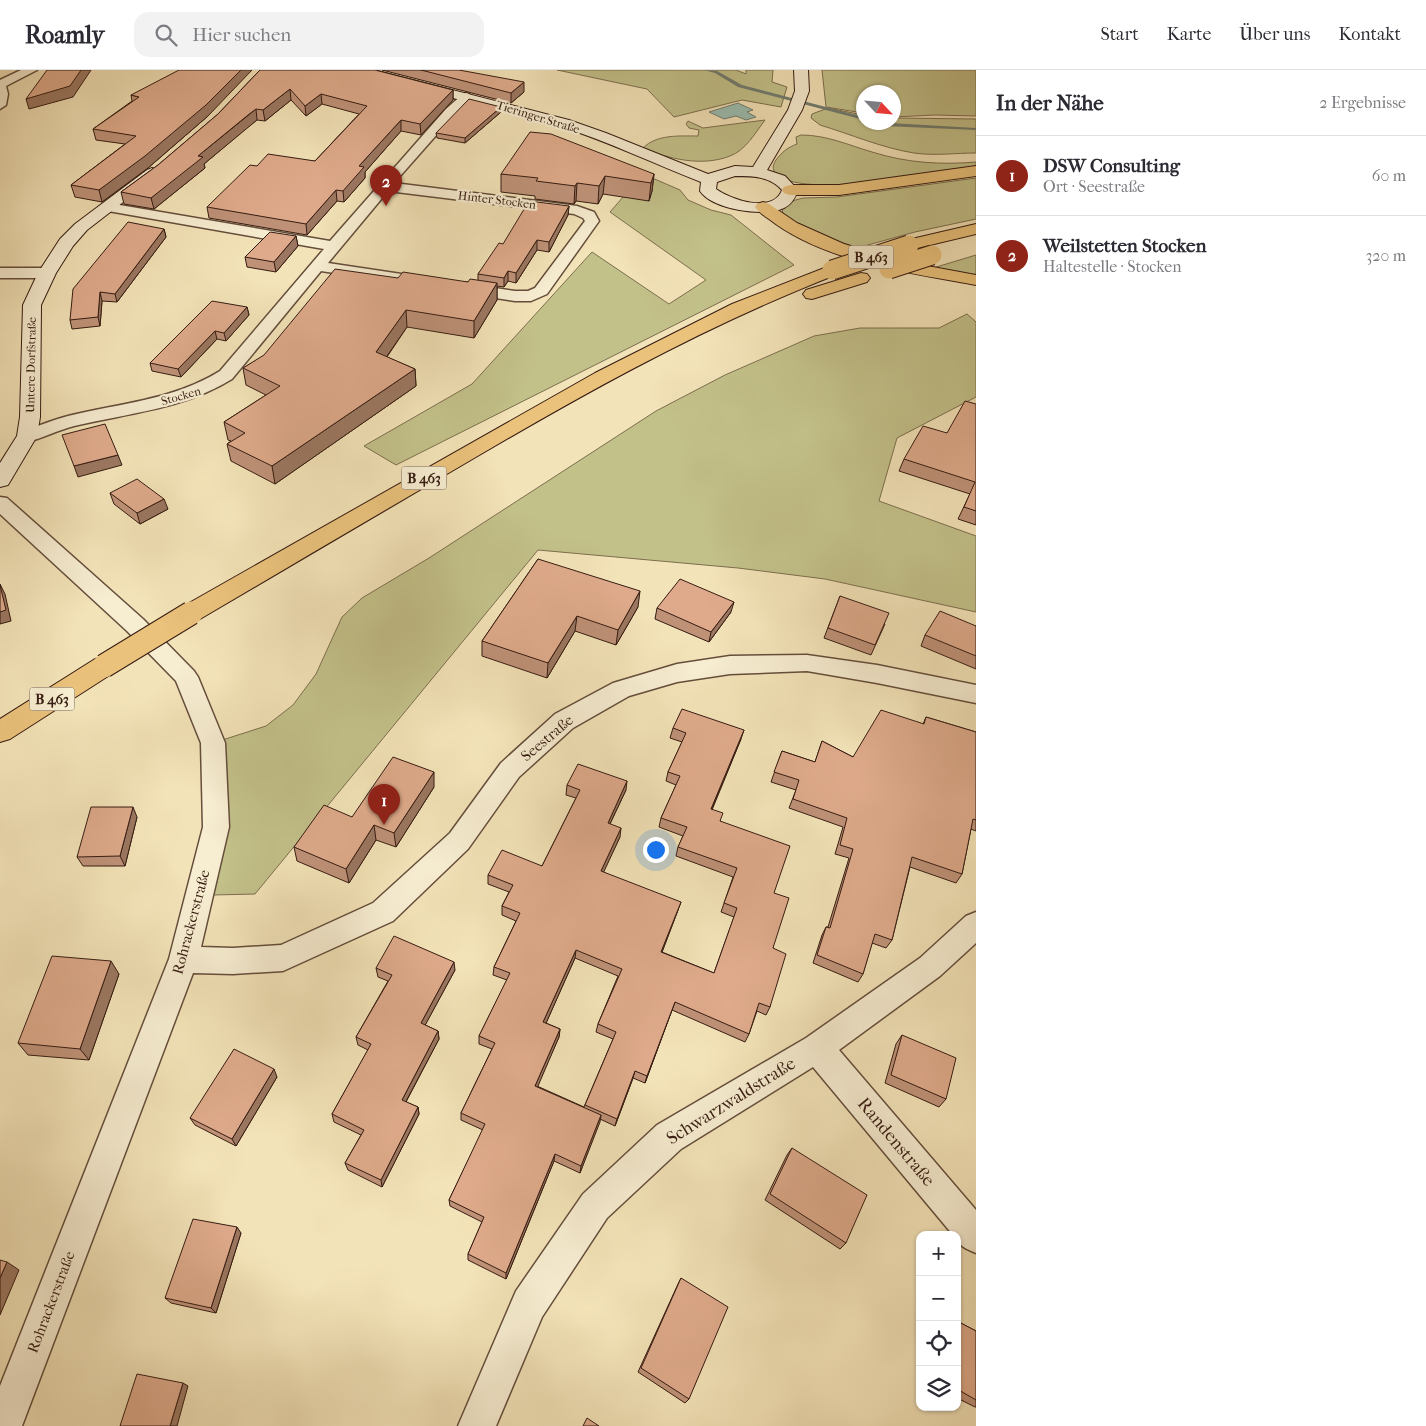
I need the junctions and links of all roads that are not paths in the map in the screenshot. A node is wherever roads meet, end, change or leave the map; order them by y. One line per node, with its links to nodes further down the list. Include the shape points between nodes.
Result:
1 (31, 70): 4 (street)
2 (360, 70): 5 (main road, Tieringer Straße)
3 (801, 70): 9 (main road, via 802,90 796,110)
4 (0, 84): 6 (street)
5 (467, 97): 10 (main road, Tieringer Straße, via 566,123); 11 (street, Stocken)
6 (0, 105)
7 (161, 165): 13 (main road, Untere Dorfstraße)
8 (976, 171): 12 (highway, via 839,190)
9 (758, 172): 10 (main road, via 730,172); 12 (main road, via 780,179)
10 (710, 180): 14 (main road, via 708,191 724,202)
11 (384, 186): 17 (street, Stocken); 18 (street, Hinter Stocken, via 577,210 589,215 592,221 540,291 531,296)
12 (790, 190): 14 (main road, via 785,201)
13 (108, 207): 17 (street); 20 (main road, Untere Dorfstraße, via 66,243)
14 (763, 207): 21 (highway, via 794,229 839,247 883,261)
15 (976, 229): 22 (highway, B 463, bridge, via 909,245 774,291)
16 (976, 244): 22 (highway, B 463, bridge, via 932,255)
17 (335, 246): 18 (street, Stocken)
18 (319, 266): 23 (street, Stocken, via 226,376 210,387 186,396 72,420)
19 (0, 273): 20 (street)
20 (47, 273): 23 (main road, Untere Dorfstraße, via 32,305)
21 (976, 280)
22 (659, 346): 27 (highway, B 463, bridge, via 555,402 191,613)
23 (27, 436): 24 (main road, Untere Dorfstraße)
24 (0, 480)
25 (0, 503): 29 (street, Rohrackerstraße, via 135,625 186,677 213,743 216,827)
26 (976, 694): 29 (street, Seestraße, via 807,663 730,665 677,673 621,689 564,721 510,770 459,841 383,912 283,958)
27 (0, 732)
28 (976, 925): 30 (street, Schwarzwaldstraße, via 930,967)
29 (184, 959): 32 (street, Rohrackerstraße)
30 (817, 1048): 31 (street, Randenstraße); 33 (street, Schwarzwaldstraße, via 669,1137 595,1206 529,1304)
31 (976, 1236)
32 (3, 1426)
33 (477, 1426)

